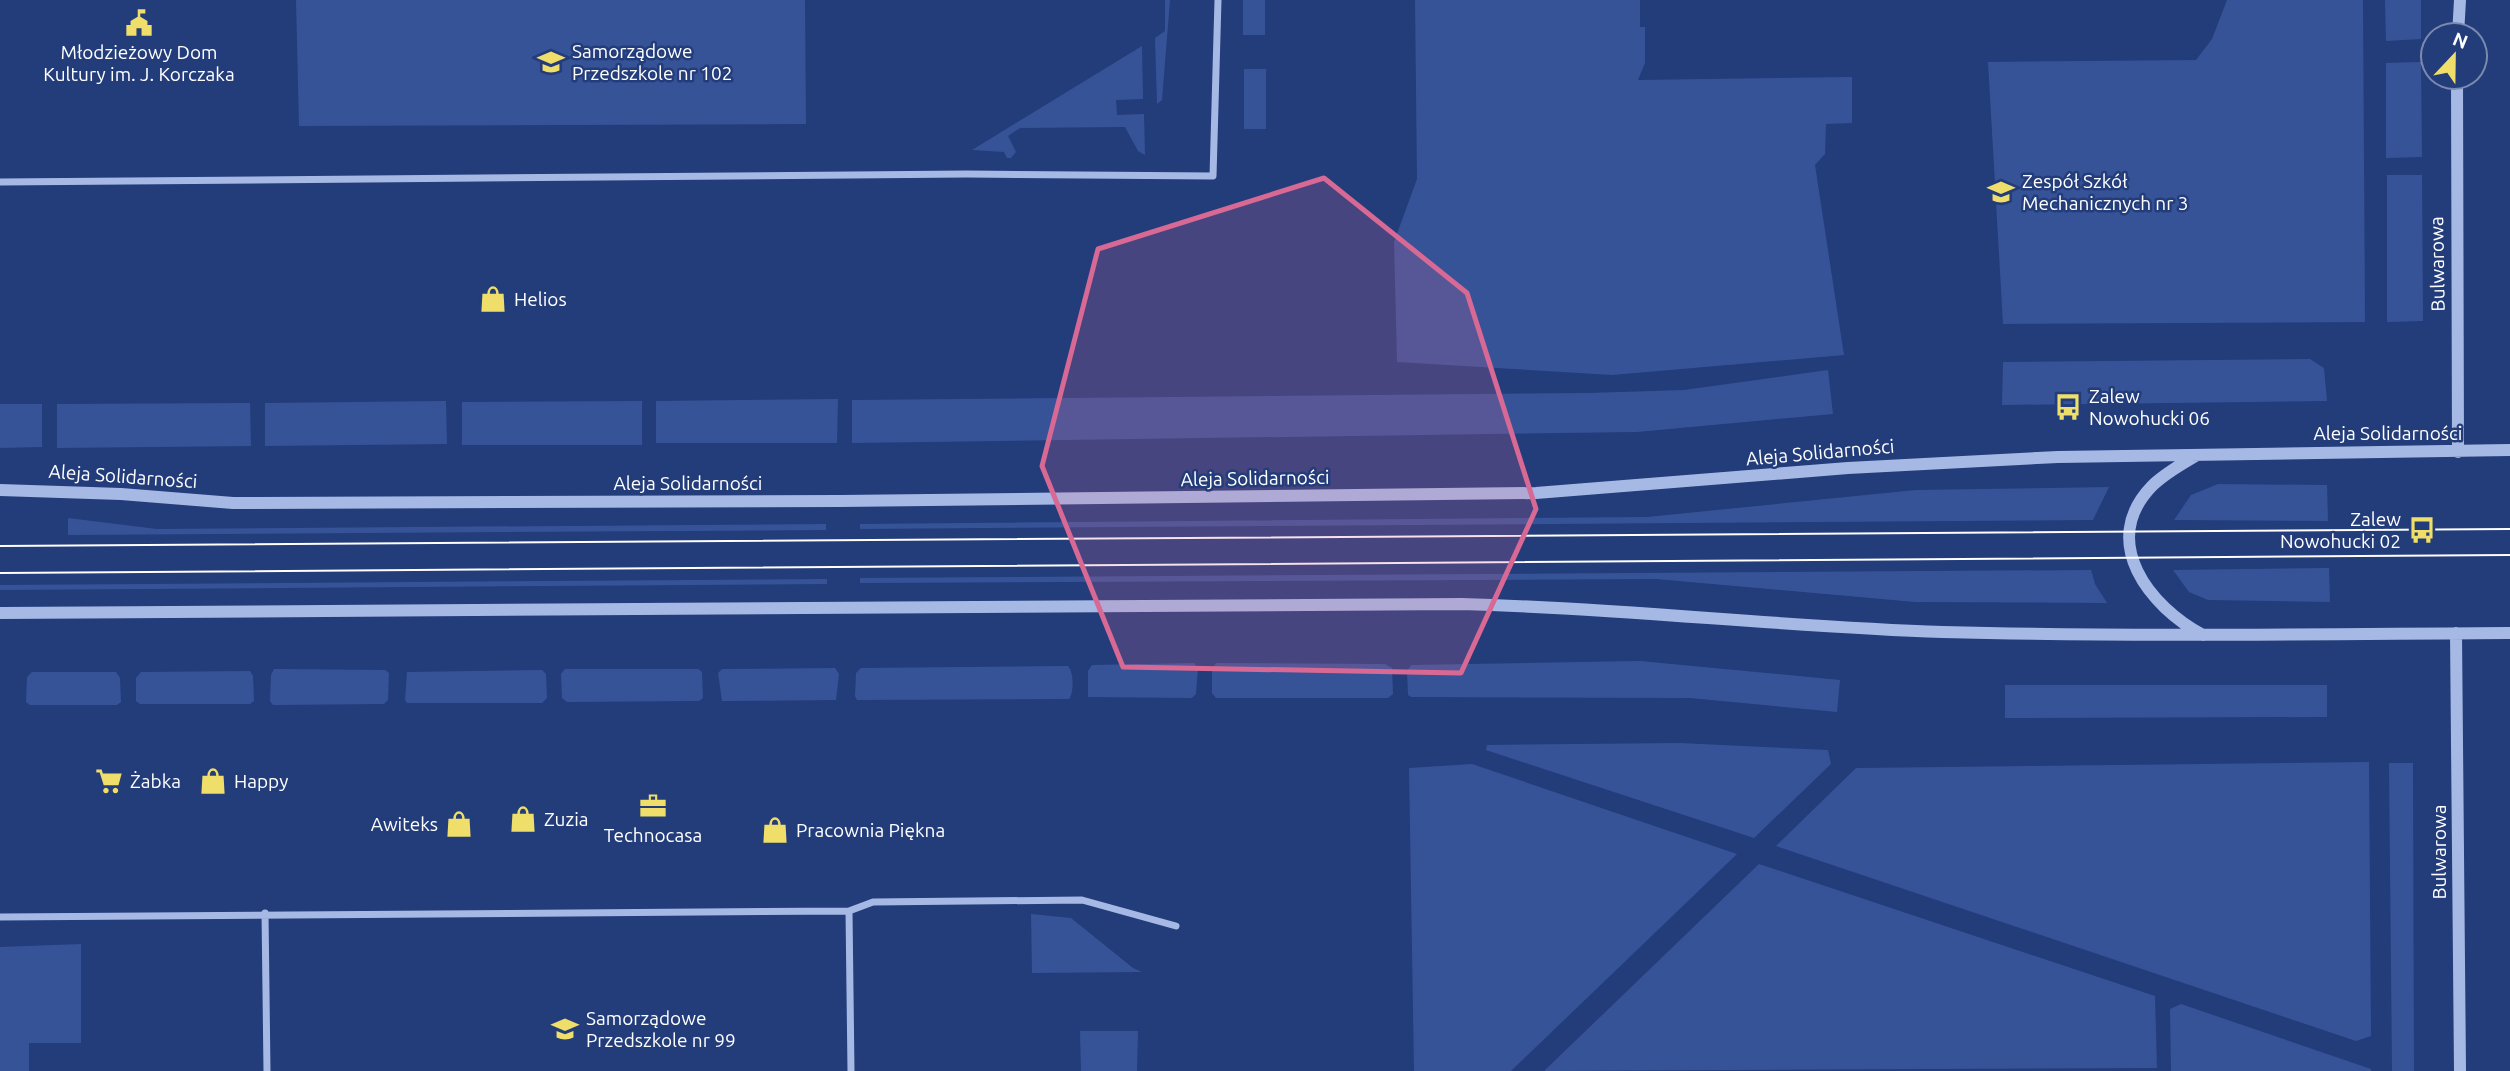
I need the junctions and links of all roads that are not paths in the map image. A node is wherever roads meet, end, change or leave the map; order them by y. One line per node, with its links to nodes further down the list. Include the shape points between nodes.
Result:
1 (1218, 0): 5 (street, via 1213,176)
2 (2460, 0): 3 (street)
3 (2459, 21)
4 (2457, 91): 7 (street, Bulwarowa)
5 (0, 182)
6 (2510, 450): 7 (street, Aleja Solidarności)
7 (2458, 452): 8 (street, Aleja Solidarności)
8 (2197, 455): 9 (street, Aleja Solidarności, via 1940,462 1605,489 1359,497 233,503); 13 (street, via 2143,497 2130,545 2137,572 2155,599 2168,614)
9 (0, 490)
10 (0, 613): 13 (street, via 1462,604 1558,606 1941,632)
11 (2456, 633): 12 (street); 13 (street); 20 (street, Bulwarowa)
12 (2510, 633)
13 (2206, 636)
14 (849, 911): 15 (street); 17 (street, via 873,902 1082,900); 19 (street)
15 (265, 913): 16 (street); 18 (street)
16 (0, 917)
17 (1176, 926)
18 (267, 1071)
19 (851, 1071)
20 (2460, 1071)

